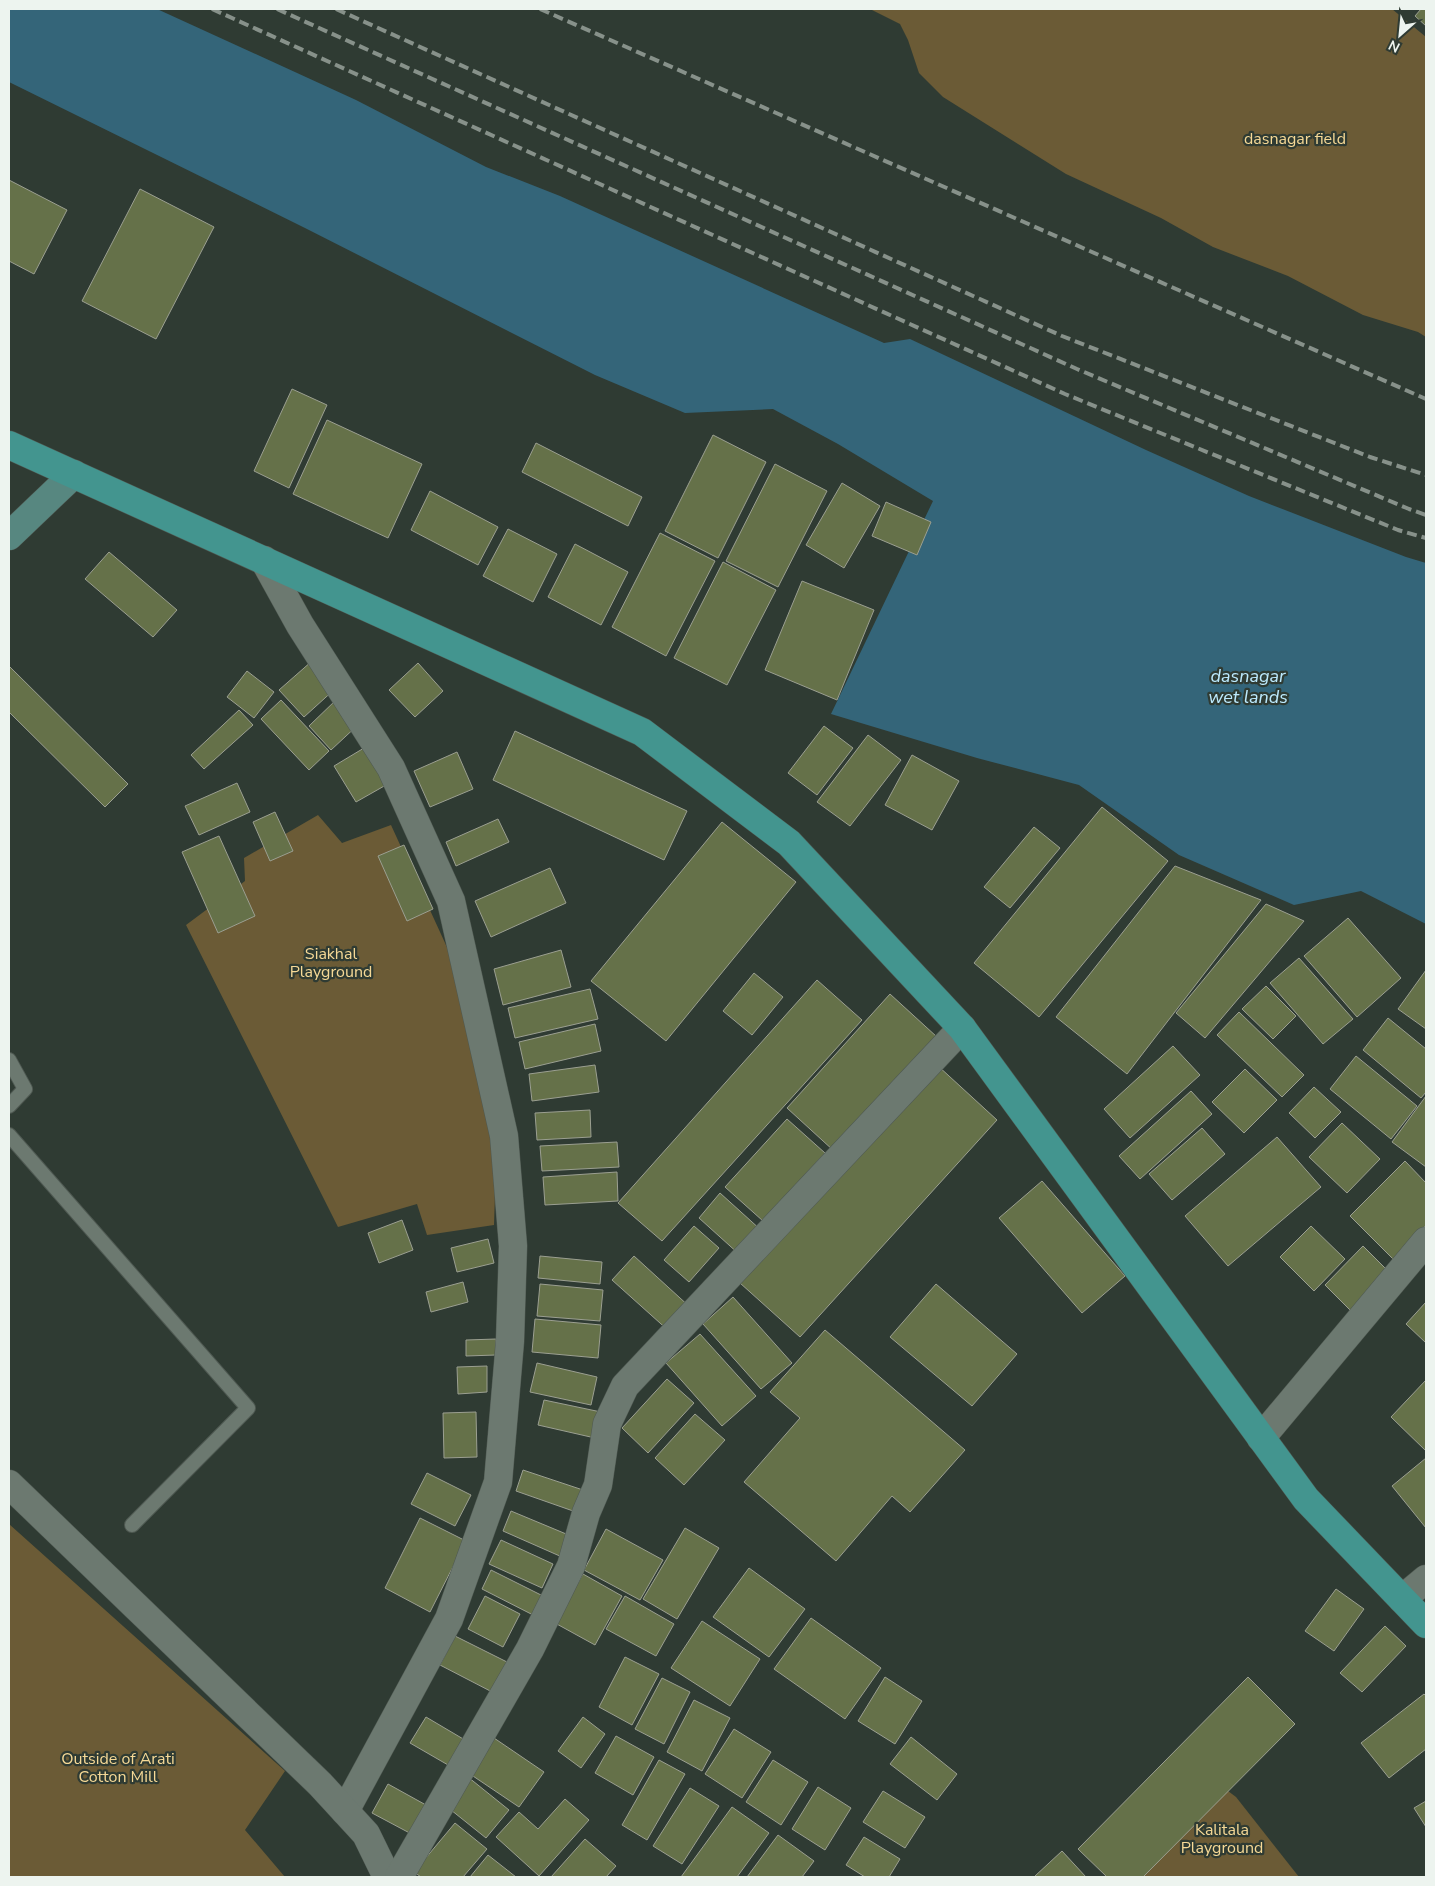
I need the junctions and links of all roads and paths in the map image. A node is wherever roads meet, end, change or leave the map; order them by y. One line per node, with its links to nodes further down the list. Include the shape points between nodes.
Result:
1 (9, 445): 2 (main road)
2 (74, 474): 3 (street); 4 (main road)
3 (9, 536)
4 (264, 560): 5 (main road, via 642,732 789,843); 16 (street, via 300,625 391,768 451,901 504,1136 513,1246 510,1341 498,1482 449,1620)
5 (962, 1028): 10 (main road); 18 (street, via 625,1386 607,1424 598,1485 586,1513 571,1566 530,1649)
6 (9, 1060): 7 (lane, via 25,1089)
7 (9, 1106)
8 (9, 1135): 12 (lane, via 248,1408)
9 (1426, 1241): 10 (street)
10 (1261, 1438): 14 (main road, via 1306,1499)
11 (9, 1484): 16 (street)
12 (132, 1525)
13 (1426, 1579): 14 (street)
14 (1402, 1599): 15 (main road)
15 (1426, 1624)
16 (345, 1811): 17 (street, via 366,1834)
17 (387, 1877)
18 (399, 1877)

